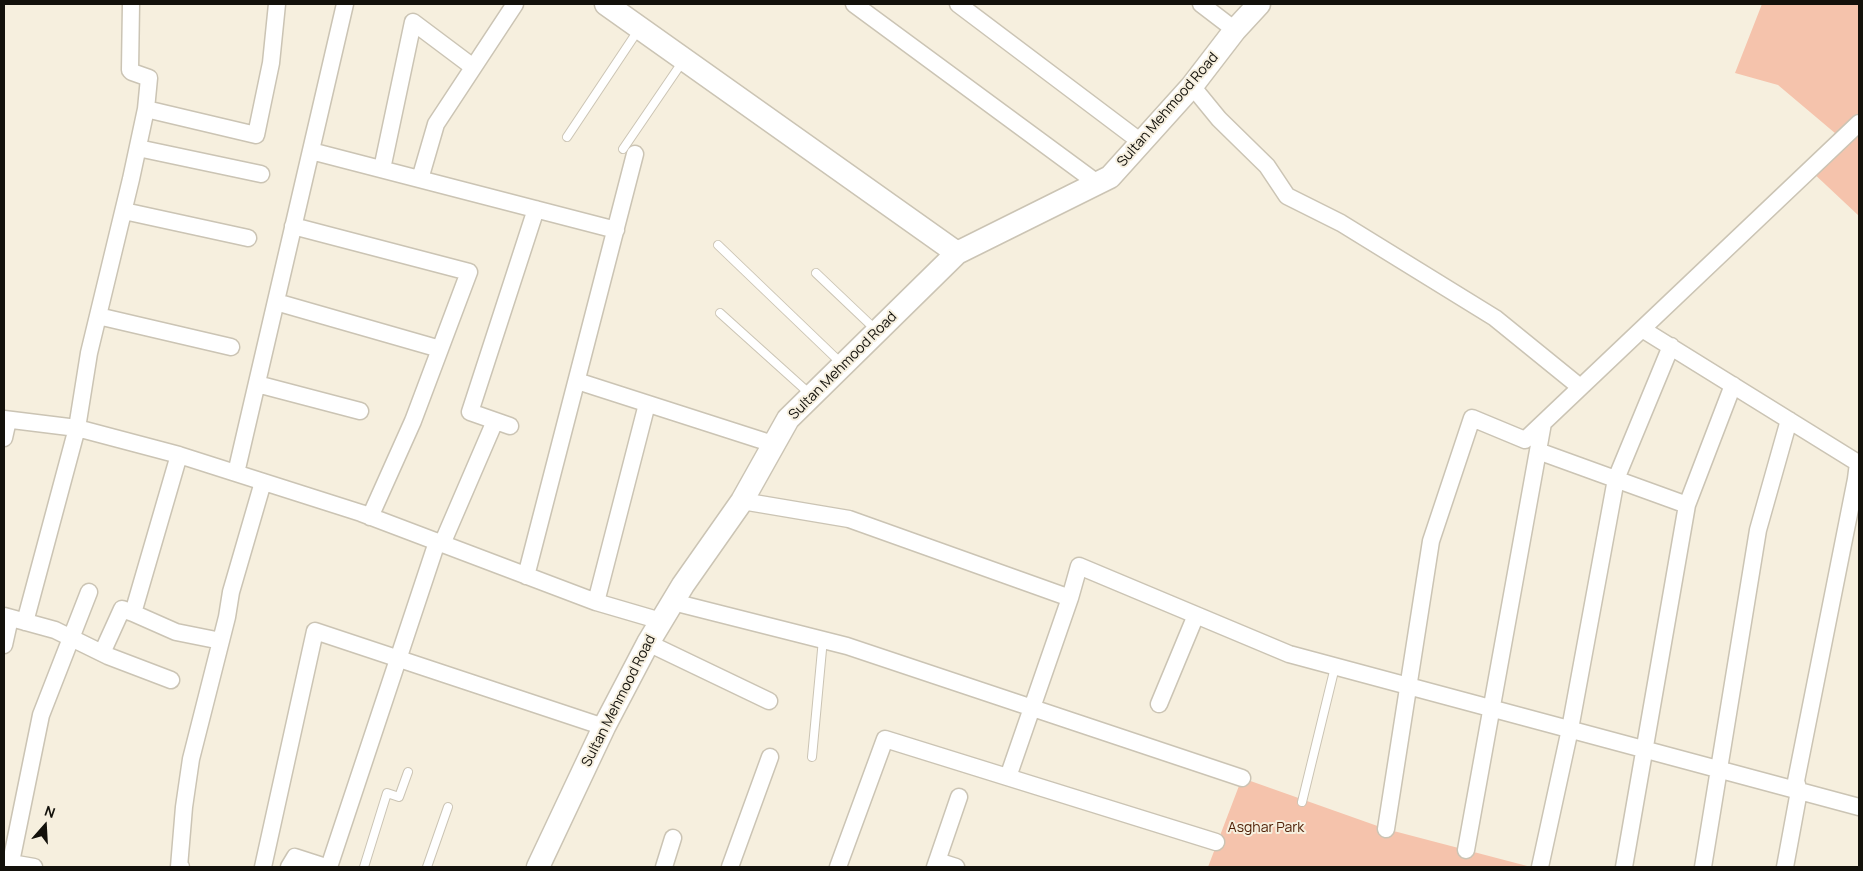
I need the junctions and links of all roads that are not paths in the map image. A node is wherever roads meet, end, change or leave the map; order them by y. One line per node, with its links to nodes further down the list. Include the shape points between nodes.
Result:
1 (131, 4): 15 (street, via 130,70 149,78)
2 (277, 4): 15 (street, via 271,64 256,135)
3 (345, 4): 20 (street)
4 (515, 4): 13 (street)
5 (606, 4): 10 (street)
6 (854, 4): 25 (street)
7 (958, 4): 18 (street)
8 (1200, 4): 11 (street)
9 (1259, 4): 11 (street, Sultan Mehmood Road)
10 (640, 28): 12 (street); 17 (lane)
11 (1235, 30): 14 (street, Sultan Mehmood Road)
12 (684, 59): 21 (lane); 32 (street)
13 (473, 67): 22 (street, via 412,22); 24 (street, via 436,124)
14 (1192, 86): 18 (street, Sultan Mehmood Road); 46 (street, via 1267,166 1287,196 1341,223 1495,318)
15 (146, 109): 19 (street)
16 (1859, 123): 37 (street)
17 (567, 137)
18 (1141, 142): 25 (street, Sultan Mehmood Road, via 1110,177)
19 (138, 148): 23 (street); 27 (street)
20 (311, 151): 22 (street); 28 (street)
21 (629, 152): 29 (street)
22 (382, 169): 24 (street)
23 (261, 174)
24 (420, 179): 26 (street)
25 (1097, 183): 32 (street, Sultan Mehmood Road)
26 (536, 209): 29 (street); 65 (street, via 470,412 502,423)
27 (124, 211): 30 (street); 36 (street)
28 (293, 226): 34 (street); 41 (street, via 469,272)
29 (616, 230): 43 (street)
30 (248, 238)
31 (718, 245): 42 (lane)
32 (957, 253): 38 (street, Sultan Mehmood Road)
33 (816, 273): 38 (lane)
34 (276, 302): 41 (street); 44 (street)
35 (720, 314): 47 (lane)
36 (98, 316): 40 (street); 53 (street)
37 (1642, 329): 39 (street); 46 (street)
38 (877, 331): 42 (street, Sultan Mehmood Road)
39 (1671, 346): 45 (street); 59 (street)
40 (231, 347)
41 (440, 349): 64 (street, via 413,421)
42 (842, 365): 47 (street, Sultan Mehmood Road)
43 (577, 381): 48 (street); 66 (street)
44 (257, 384): 49 (street); 58 (street)
45 (1733, 385): 51 (street); 63 (street)
46 (1580, 387): 52 (street)
47 (812, 396): 55 (street, Sultan Mehmood Road, via 788,419)
48 (647, 404): 55 (street); 69 (street)
49 (360, 411)
50 (6, 420): 53 (street); 54 (street)
51 (1788, 420): 60 (street, via 1858,463); 94 (street, via 1758,530)
52 (1543, 423): 56 (street); 84 (street, via 1525,440 1472,418 1432,541)
53 (77, 428): 57 (street); 73 (street)
54 (4, 438)
55 (773, 444): 62 (street, Sultan Mehmood Road)
56 (1538, 451): 59 (street); 88 (street)
57 (179, 455): 58 (street); 71 (street)
58 (236, 473): 61 (street)
59 (1616, 480): 63 (street); 90 (street)
60 (1858, 480): 98 (street, via 1796,780)
61 (264, 482): 64 (street); 77 (street, via 230,592)
62 (742, 501): 68 (street, via 850,519); 70 (street, Sultan Mehmood Road)
63 (1687, 505): 91 (street)
64 (370, 517): 65 (street)
65 (439, 543): 66 (street); 81 (street)
66 (526, 576): 69 (street)
67 (90, 592): 75 (street)
68 (1070, 598): 72 (street, via 1079,566); 87 (street)
69 (596, 602): 74 (street)
70 (673, 602): 74 (street, Sultan Mehmood Road); 76 (street)
71 (133, 613): 77 (street, via 176,632); 80 (street, via 122,609)
72 (1196, 615): 82 (street, via 1289,654); 86 (street)
73 (13, 618): 75 (street); 79 (street)
74 (661, 621): 78 (street, Sultan Mehmood Road)
75 (71, 638): 80 (street); 108 (street, via 41,715)
76 (823, 639): 87 (street); 93 (lane)
77 (221, 641): 111 (street, via 191,759)
78 (648, 643): 85 (street); 89 (street, Sultan Mehmood Road)
79 (4, 646)
80 (102, 653): 83 (street)
81 (398, 659): 89 (street); 112 (street, via 315,630); 114 (street)
82 (1335, 667): 84 (street); 100 (lane)
83 (171, 680)
84 (1408, 686): 88 (street); 103 (street)
85 (769, 701)
86 (1159, 704)
87 (1032, 708): 96 (street); 97 (street)
88 (1492, 708): 90 (street); 106 (street)
89 (604, 727): 117 (street, Sultan Mehmood Road)
90 (1570, 730): 91 (street); 122 (street)
91 (1644, 749): 94 (street); 123 (street)
92 (770, 757): 119 (street)
93 (812, 757)
94 (1720, 770): 98 (street); 124 (street)
95 (408, 772): 115 (lane, via 399,797 388,793)
96 (1008, 777): 105 (street); 120 (street, via 885,739)
97 (1242, 778)
98 (1799, 791): 102 (street); 125 (street)
99 (959, 797): 107 (street)
100 (1302, 802)
101 (448, 806): 116 (lane)
102 (1859, 807)
103 (1386, 829)
104 (673, 838): 118 (street)
105 (1216, 842)
106 (1466, 850)
107 (936, 864): 121 (street)
108 (11, 865): 109 (street)
109 (34, 867)
110 (175, 867): 111 (street)
111 (180, 867)
112 (263, 867)
113 (289, 867): 114 (street, via 295,857)
114 (328, 867)
115 (364, 867)
116 (427, 867)
117 (538, 867)
118 (664, 867)
119 (730, 867)
120 (838, 867)
121 (956, 867)
122 (1540, 867)
123 (1624, 867)
124 (1703, 867)
125 (1785, 867)

